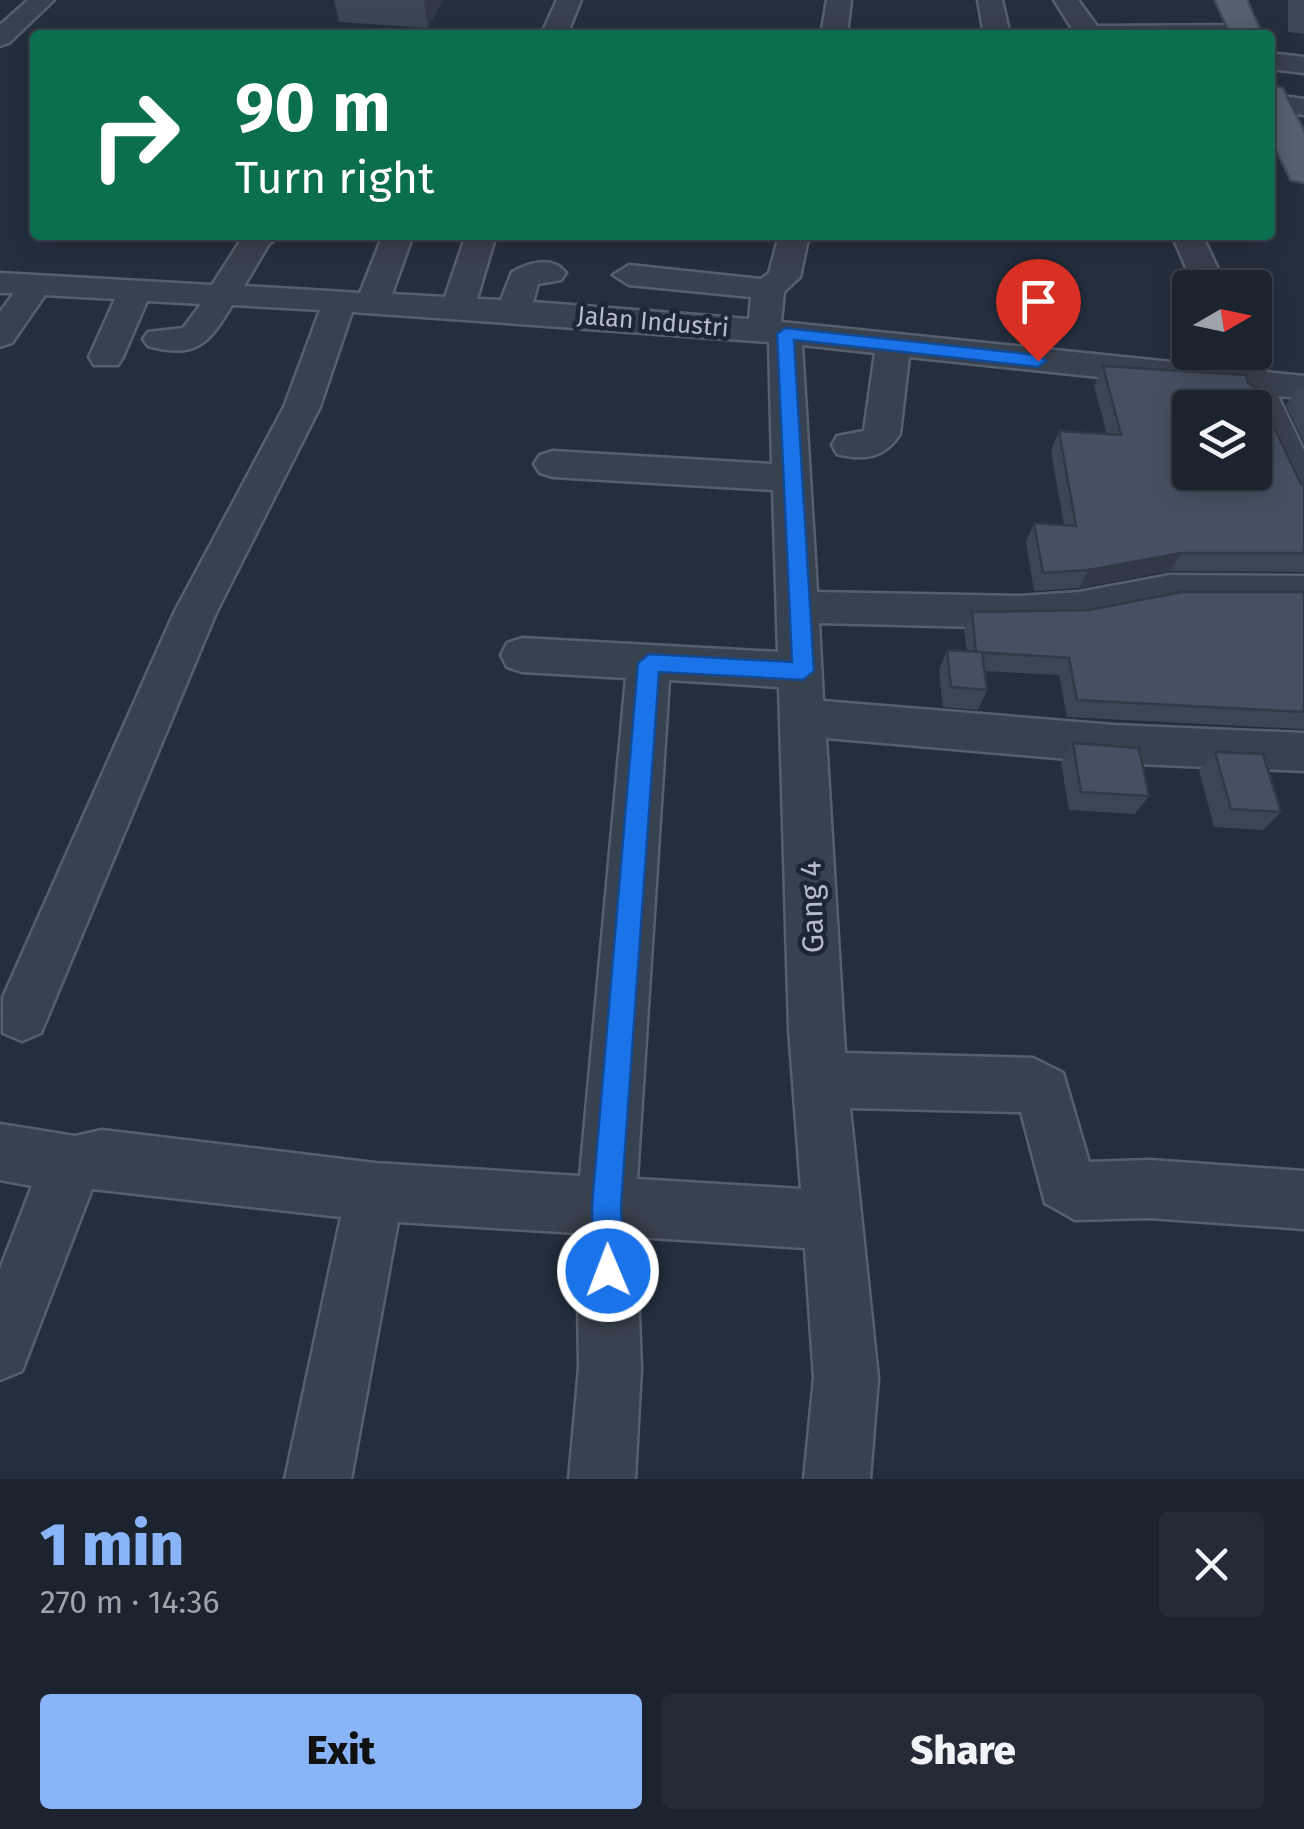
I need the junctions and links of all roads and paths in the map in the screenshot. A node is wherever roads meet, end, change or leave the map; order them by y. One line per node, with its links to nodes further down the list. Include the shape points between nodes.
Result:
1 (42, 0): 12 (street)
2 (569, 0): 7 (street)
3 (838, 0): 8 (street)
4 (990, 0): 9 (street)
5 (1066, 0): 10 (street)
6 (1231, 0): 11 (main road)
7 (556, 30)
8 (835, 30)
9 (996, 30)
10 (1085, 30)
11 (1243, 30)
12 (0, 38)
13 (1275, 62): 14 (street)
14 (1304, 65)
15 (1279, 102): 16 (main road)
16 (1304, 171)
17 (257, 240): 29 (street)
18 (395, 240): 30 (street)
19 (479, 240): 31 (street)
20 (793, 240): 27 (street, via 784,277)
21 (1189, 240): 22 (street)
22 (1203, 270)
23 (550, 273): 32 (street, via 523,278)
24 (629, 275): 27 (street)
25 (0, 283): 26 (street, Jalan Industri)
26 (36, 285): 28 (street, Jalan Industri); 34 (street)
27 (768, 289): 33 (street, Gang 4)
28 (135, 290): 29 (street, Jalan Industri); 37 (street)
29 (220, 294): 30 (street, Jalan Industri); 35 (street, via 194,337)
30 (356, 301): 31 (street, Jalan Industri); 52 (street, via 195,614)
31 (458, 307): 32 (street, Jalan Industri)
32 (515, 311): 33 (street, Jalan Industri)
33 (774, 332): 36 (street, Jalan Industri); 44 (street, Gang 4)
34 (0, 336)
35 (160, 339)
36 (893, 346): 38 (street, Jalan Industri); 42 (street, via 882,434 874,444)
37 (106, 357)
38 (1172, 363)
39 (1248, 370): 45 (street)
40 (1253, 370): 41 (street, Jalan Industri)
41 (1304, 387)
42 (850, 445)
43 (553, 464): 44 (street)
44 (794, 478): 47 (street, Gang 4)
45 (1304, 491)
46 (1304, 592): 47 (street, via 1170,591 1019,612)
47 (799, 608): 50 (street, Gang 4)
48 (522, 655): 49 (street)
49 (649, 663): 50 (street); 58 (street)
50 (804, 695): 51 (street, via 1114,744); 53 (street, Gang 4)
51 (1304, 752)
52 (22, 1015)
53 (820, 1080): 57 (street, via 1033,1085 1044,1092 1066,1183 1076,1192 1150,1189); 59 (street, Gang 4)
54 (0, 1152): 55 (street)
55 (75, 1164): 56 (street, via 102,1158); 60 (street)
56 (375, 1192): 58 (street); 61 (street)
57 (1304, 1200)
58 (606, 1206): 59 (street); 62 (street, via 610,1368)
59 (832, 1220): 63 (street, Gang 4, via 846,1378)
60 (0, 1348)
61 (318, 1479)
62 (602, 1479)
63 (837, 1479)

